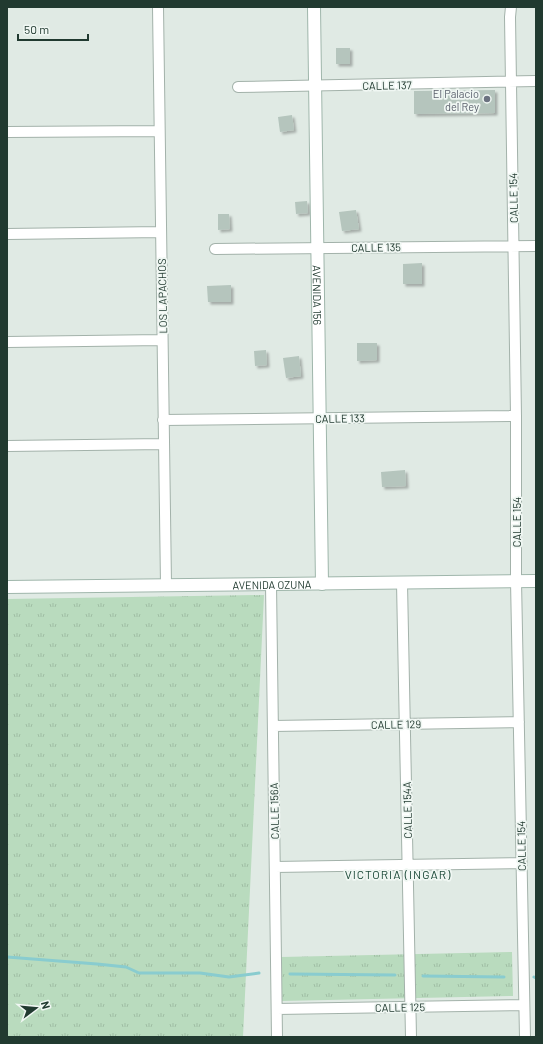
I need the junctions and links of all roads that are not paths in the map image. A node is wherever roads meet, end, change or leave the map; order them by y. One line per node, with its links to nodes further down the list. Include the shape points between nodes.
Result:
1 (158, 7): 8 (street, LOS LAPACHOS)
2 (314, 7): 6 (main road, AVENIDA 156)
3 (511, 7): 5 (street, CALLE 154)
4 (536, 81): 5 (street, CALLE 137)
5 (511, 82): 6 (street, CALLE 137); 12 (street, CALLE 154)
6 (316, 86): 7 (street, CALLE 137); 14 (main road, AVENIDA 156)
7 (238, 87)
8 (159, 131): 9 (street); 10 (street, LOS LAPACHOS)
9 (7, 132)
10 (161, 232): 11 (street); 16 (street, LOS LAPACHOS)
11 (7, 234)
12 (513, 246): 13 (street, CALLE 135); 14 (street, CALLE 135); 18 (street, CALLE 154)
13 (536, 246)
14 (318, 248): 15 (street, CALLE 135); 19 (main road, AVENIDA 156)
15 (215, 249)
16 (162, 340): 17 (street); 20 (street, LOS LAPACHOS)
17 (7, 342)
18 (516, 416): 19 (street, CALLE 133); 23 (street, CALLE 154)
19 (320, 418): 20 (street, CALLE 133); 27 (main road, AVENIDA 156)
20 (163, 420): 21 (street, LOS LAPACHOS)
21 (164, 444): 22 (street); 28 (street, LOS LAPACHOS)
22 (7, 446)
23 (516, 581): 24 (main road, AVENIDA OZUNA); 25 (main road, AVENIDA OZUNA); 30 (street, CALLE 154)
24 (536, 581)
25 (402, 583): 27 (main road, AVENIDA OZUNA); 31 (street, CALLE 154A)
26 (271, 584): 27 (main road, AVENIDA OZUNA); 28 (main road, AVENIDA OZUNA); 32 (street, CALLE 156A)
27 (322, 584)
28 (166, 585): 29 (main road, AVENIDA OZUNA)
29 (7, 587)
30 (519, 722): 31 (street, CALLE 129); 33 (street, CALLE 154)
31 (405, 724): 32 (street, CALLE 129); 34 (street, CALLE 154A)
32 (273, 726): 35 (street, CALLE 156A)
33 (522, 863): 34 (street); 36 (street, CALLE 154)
34 (408, 865): 35 (street); 37 (street, CALLE 154A)
35 (275, 867): 38 (street, CALLE 156A)
36 (524, 1005): 37 (street, CALLE 125); 41 (street, CALLE 154)
37 (411, 1007): 38 (street, CALLE 125); 40 (street, CALLE 154A)
38 (277, 1009): 39 (street, CALLE 156A)
39 (277, 1037)
40 (411, 1037)
41 (525, 1037)

